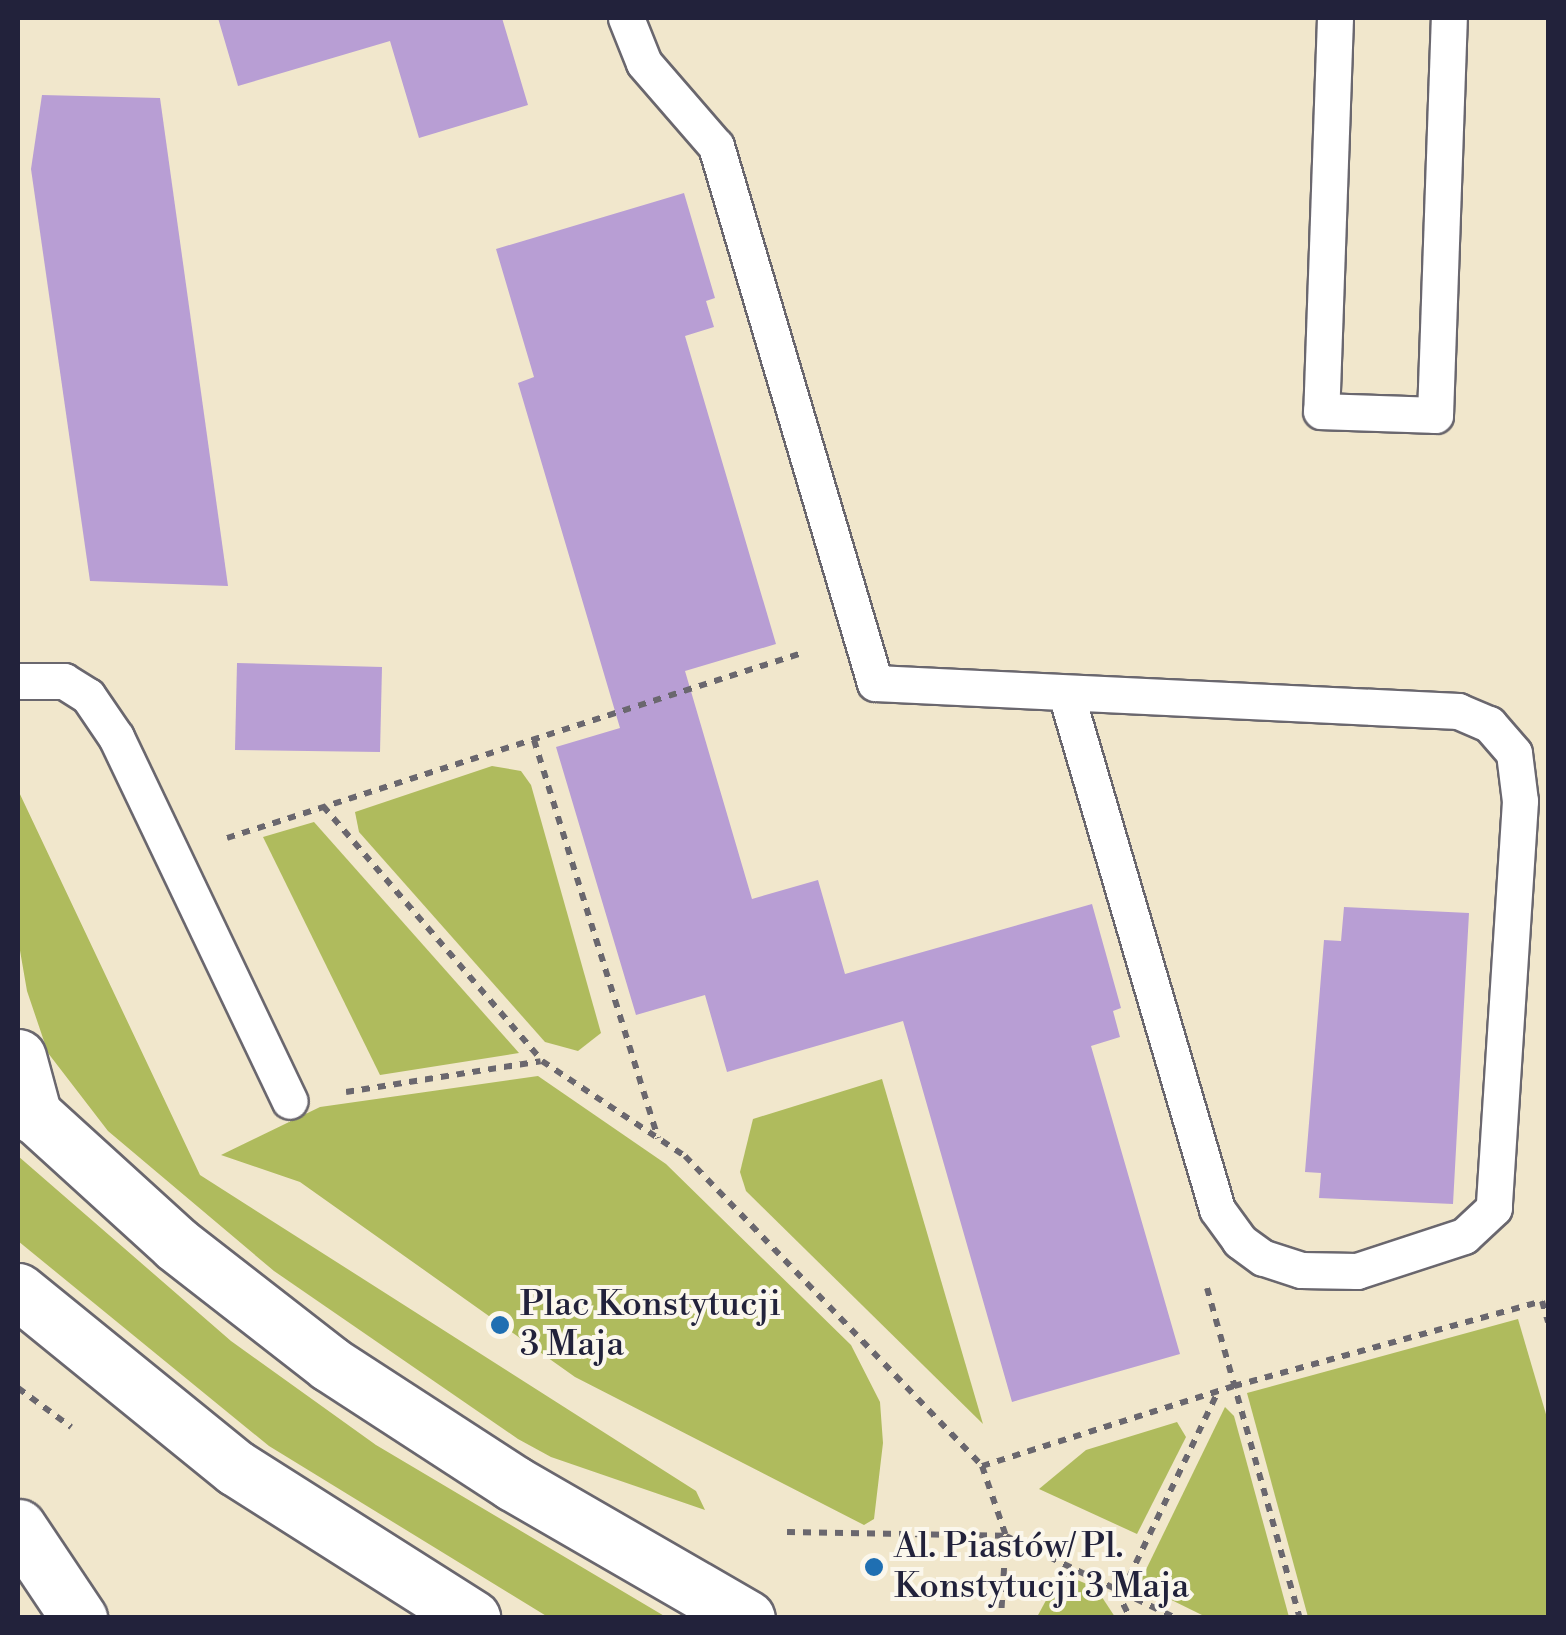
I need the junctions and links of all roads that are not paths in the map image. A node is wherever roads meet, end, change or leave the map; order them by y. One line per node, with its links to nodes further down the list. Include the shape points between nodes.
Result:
1 (626, 18): 5 (lane, via 644,64 716,146 874,683)
2 (1335, 18): 3 (lane, via 1321,411 1435,415)
3 (1449, 18)
4 (18, 681): 7 (lane, via 64,681 88,696 116,738)
5 (1066, 694): 5 (lane, via 1218,1209 1240,1240 1263,1258 1301,1270 1357,1271 1464,1236 1494,1208 1520,801 1514,753 1490,724 1458,712)
6 (18, 1057): 8 (main road)
7 (290, 1101)
8 (26, 1108): 13 (main road, via 176,1244 330,1364 513,1483)
9 (18, 1292): 12 (main road, via 236,1468)
10 (18, 1527): 11 (main road)
11 (79, 1618)
12 (472, 1618)
13 (748, 1618)

